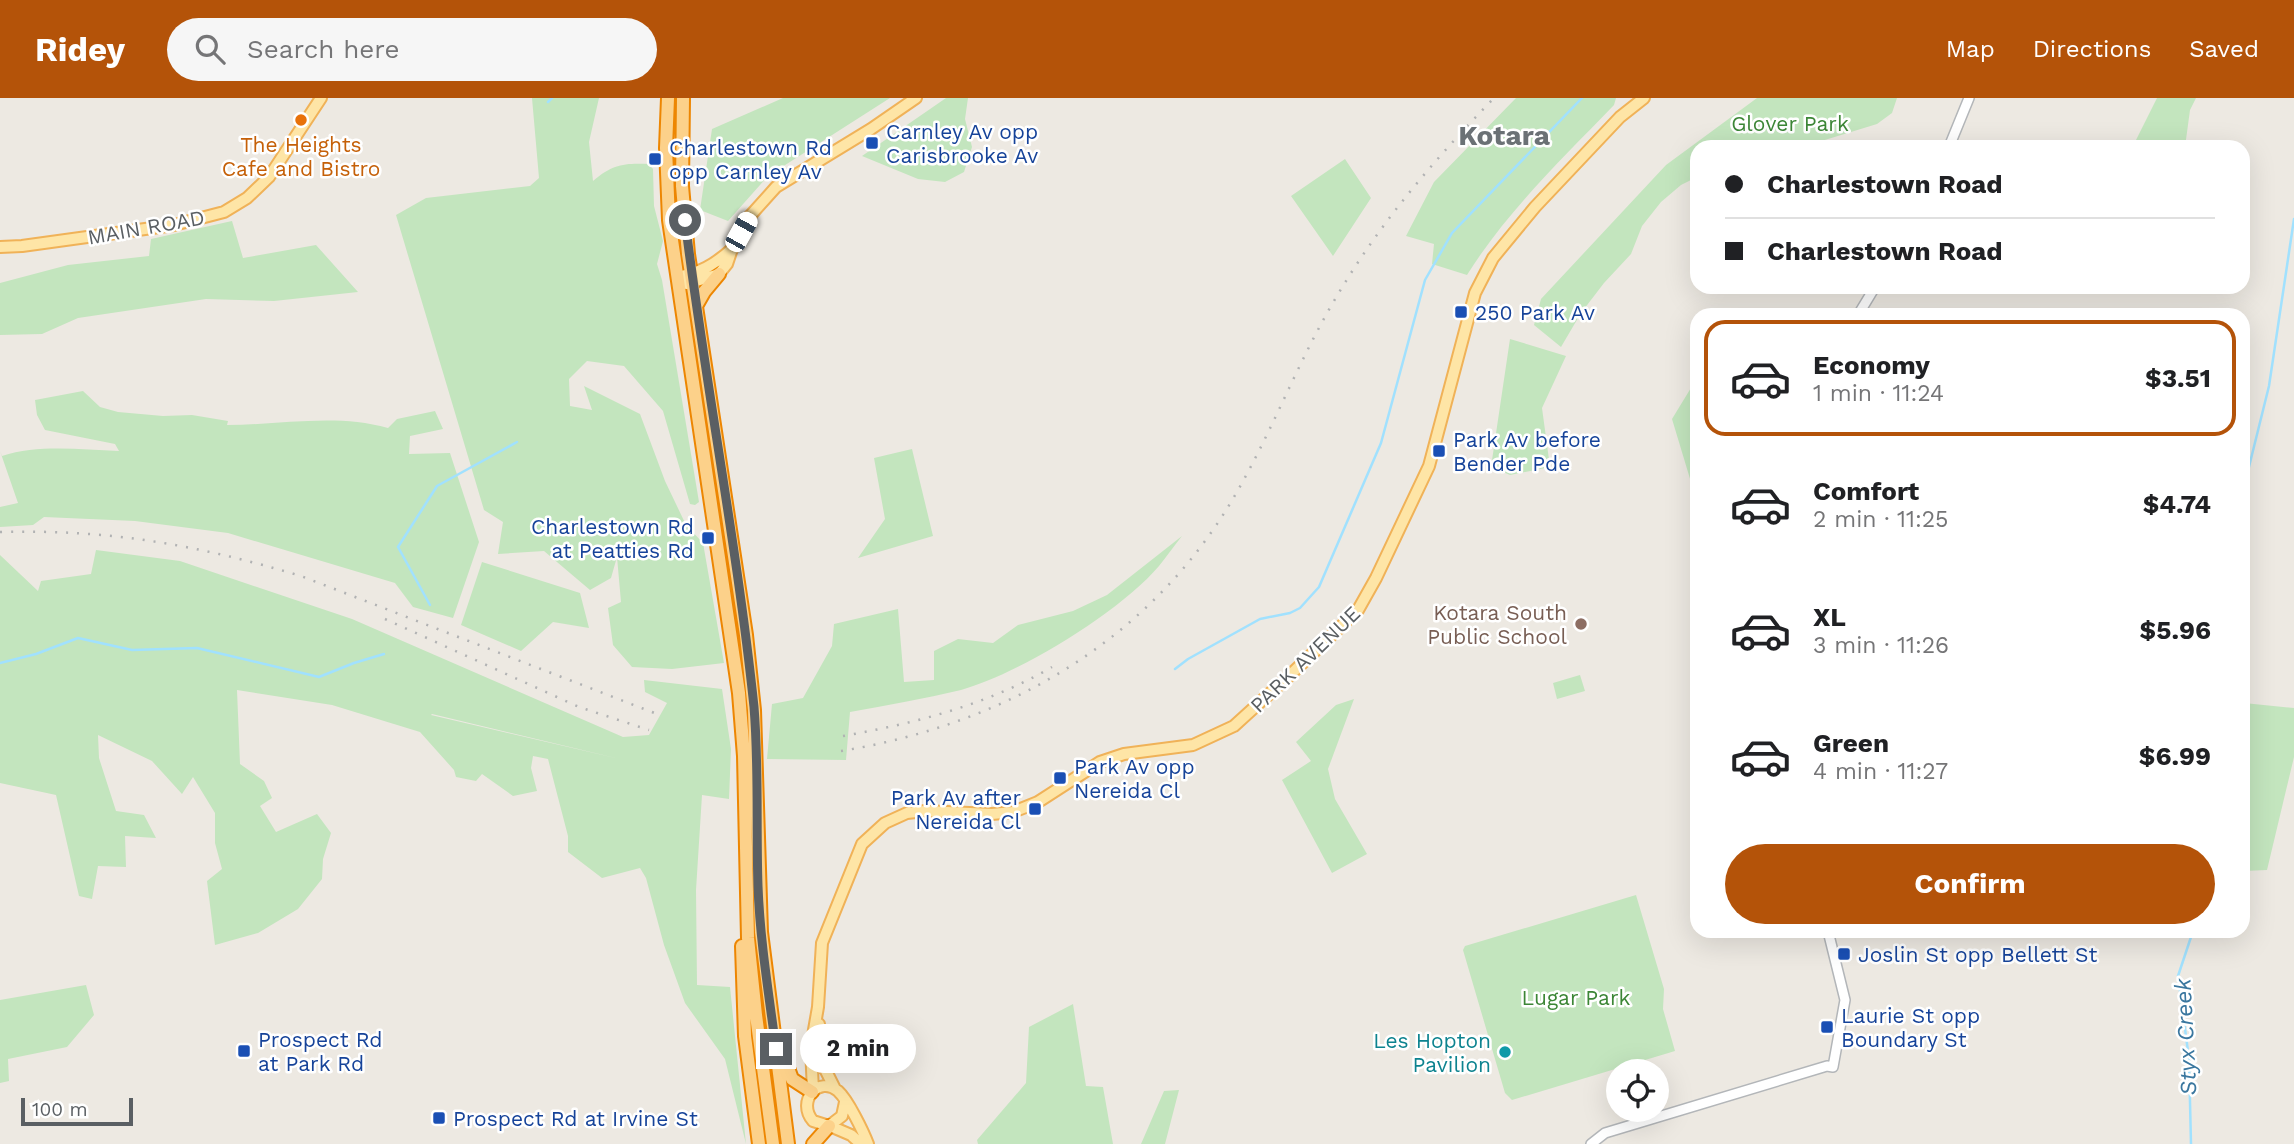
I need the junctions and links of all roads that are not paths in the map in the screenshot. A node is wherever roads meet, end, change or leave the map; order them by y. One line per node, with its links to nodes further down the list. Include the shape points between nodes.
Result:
1 (321, 98): 8 (main road, MAIN ROAD, via 269,177 224,212 174,225)
2 (668, 98): 12 (highway, via 667,179)
3 (683, 98): 11 (highway, via 682,186)
4 (916, 98): 9 (main road, via 776,187 750,216)
5 (1644, 98): 16 (main road, PARK AVENUE, via 1620,117 1526,217 1500,247 1480,281 1429,466 1358,610 1242,719 1210,738 1100,762 1038,802 1013,812 916,811 885,823 862,844 822,943)
6 (1969, 98): 7 (street)
7 (1952, 140)
8 (0, 247)
9 (732, 249): 10 (main road); 11 (main road)
10 (719, 274): 11 (main road); 13 (highway)
11 (692, 279): 12 (main road); 13 (highway)
12 (677, 281): 14 (highway, via 739,693)
13 (696, 306): 17 (highway, via 746,635 754,710 761,932)
14 (748, 938): 22 (highway, via 742,945 742,986); 23 (highway)
15 (1830, 938): 28 (street, via 1845,1000 1833,1067 1605,1133)
16 (818, 1007): 18 (main road, PARK AVENUE, via 822,1063); 19 (main road, PARK AVENUE, via 811,1047)
17 (776, 1049): 19 (highway, via 792,1079); 24 (highway)
18 (835, 1088): 19 (main road); 20 (main road)
19 (813, 1091): 21 (main road, via 807,1112 816,1123)
20 (845, 1102): 21 (main road, via 842,1116); 27 (main road)
21 (829, 1126): 25 (highway); 26 (main road)
22 (759, 1144)
23 (773, 1144)
24 (788, 1144)
25 (813, 1144)
26 (861, 1144)
27 (868, 1144)
28 (1591, 1144)

